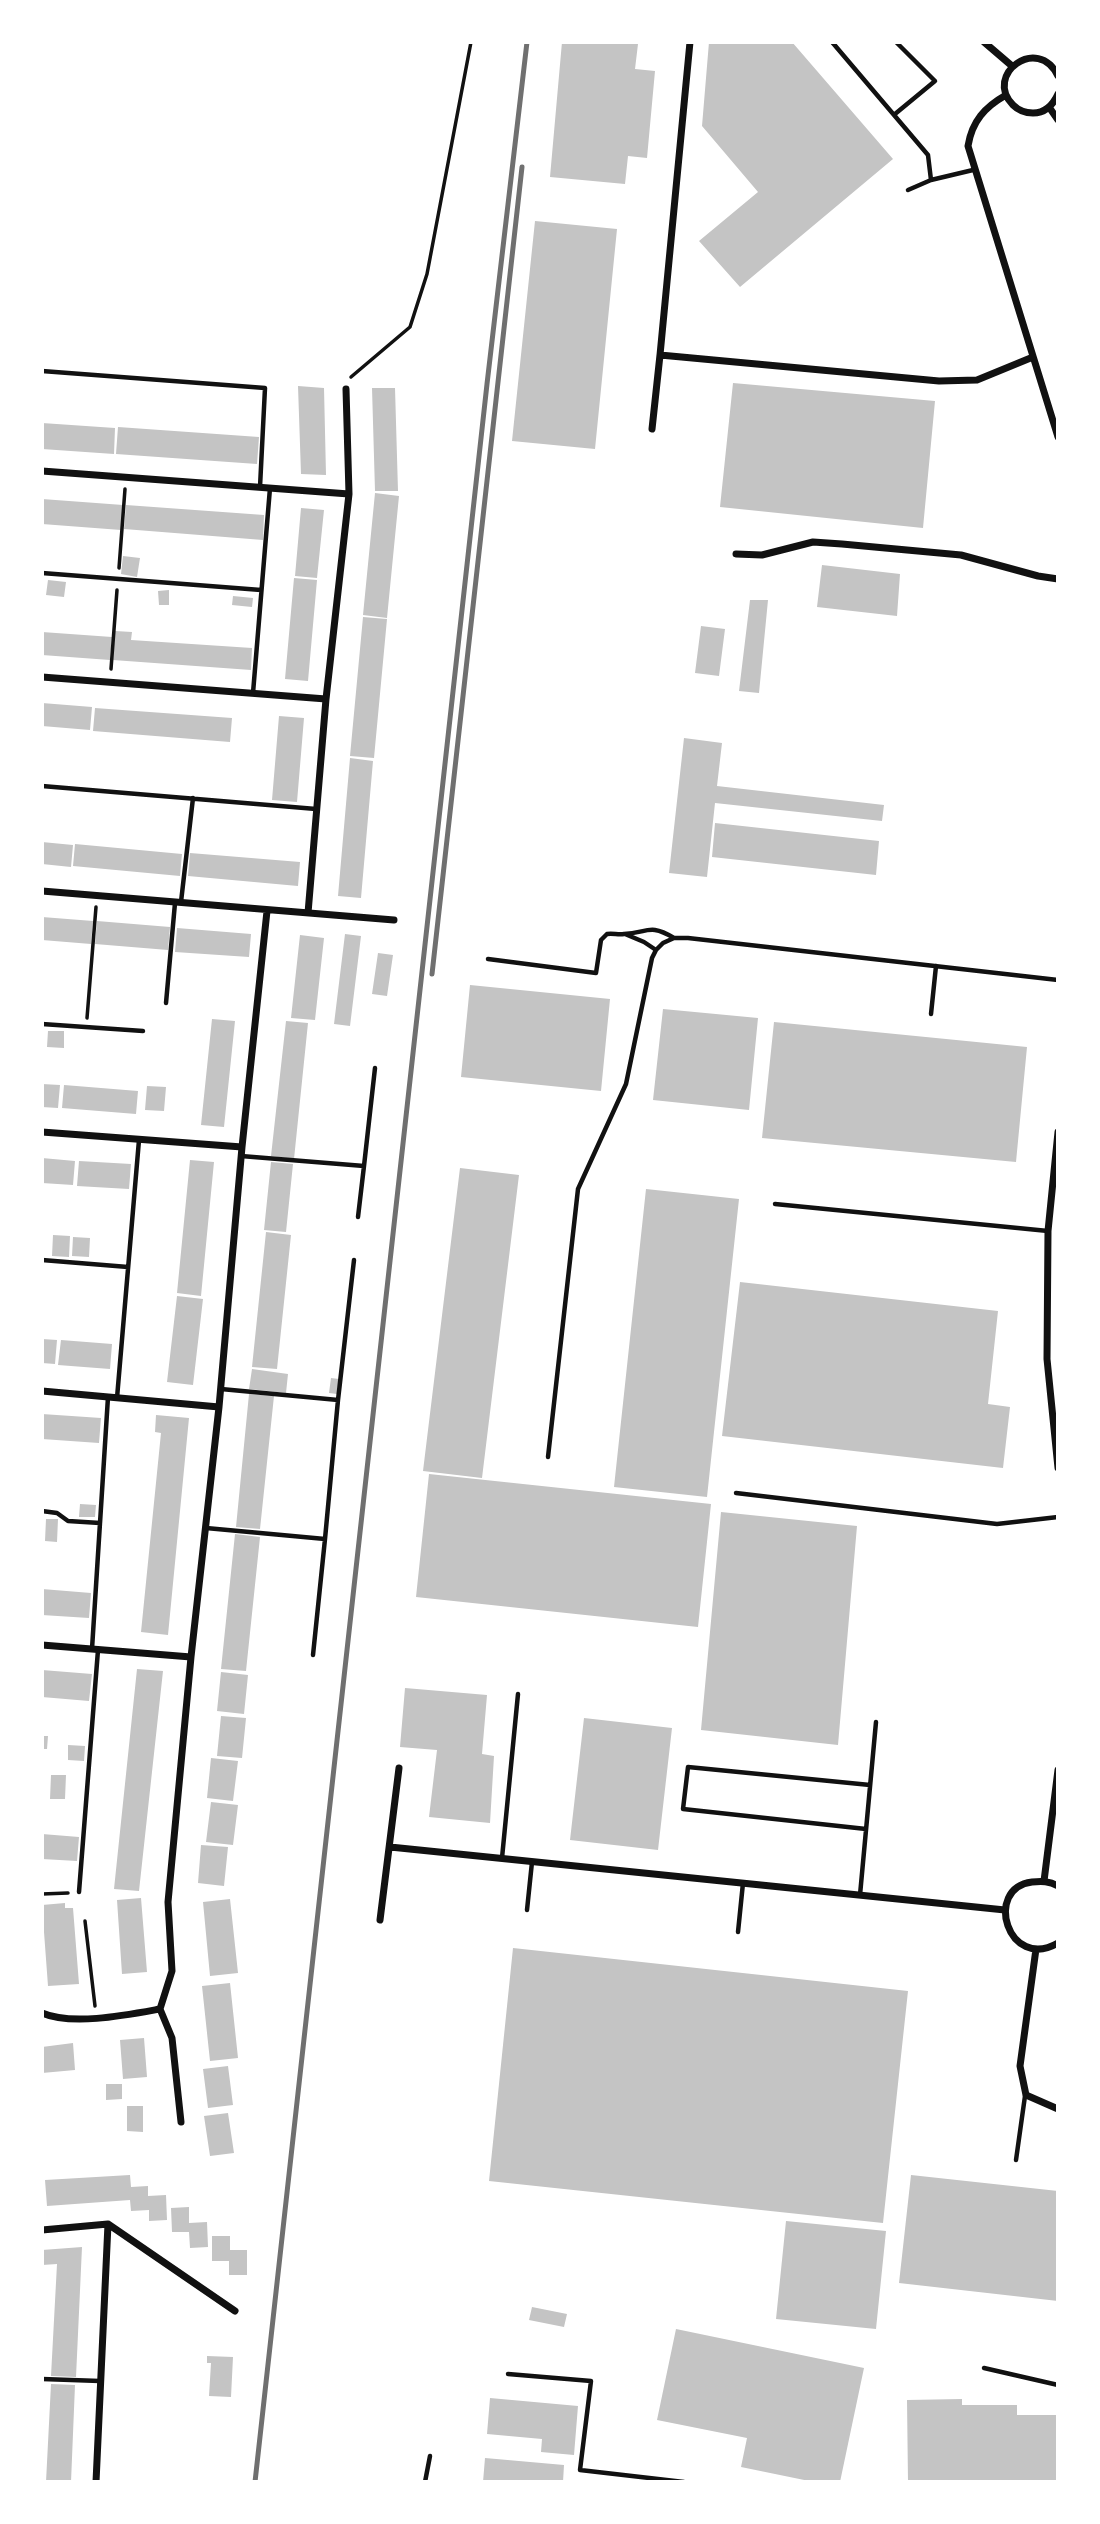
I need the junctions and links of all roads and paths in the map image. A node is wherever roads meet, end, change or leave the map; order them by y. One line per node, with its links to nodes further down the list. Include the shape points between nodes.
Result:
1 (471, 42): 19 (path, via 427,274 410,327 353,375)
2 (690, 42): 16 (street)
3 (832, 42): 11 (lane)
4 (896, 42): 11 (lane, via 934,81)
5 (984, 42): 6 (street)
6 (1012, 66): 7 (street, via 1032,58 1047,62); 9 (street, via 1005,80)
7 (1058, 74)
8 (1058, 94): 10 (street)
9 (1006, 95): 10 (street, via 1024,112); 13 (street, via 987,106 970,130)
10 (1049, 107): 12 (street)
11 (895, 114): 14 (lane, via 928,155)
12 (1058, 120)
13 (973, 170): 14 (lane); 17 (street)
14 (931, 180): 15 (lane)
15 (908, 190)
16 (660, 355): 17 (street, via 939,381 977,380); 20 (street)
17 (1033, 357): 21 (street)
18 (42, 372): 23 (lane, via 265,388)
19 (346, 389): 25 (street)
20 (652, 429)
21 (1058, 437)
22 (42, 471): 23 (street)
23 (260, 487): 24 (street)
24 (270, 487): 25 (street); 29 (lane)
25 (349, 494): 32 (street)
26 (736, 554): 28 (street, via 762,555 813,542 842,544 961,555)
27 (42, 573): 29 (lane)
28 (1058, 579)
29 (261, 590): 31 (lane)
30 (42, 677): 31 (street)
31 (253, 693): 32 (street)
32 (326, 699): 35 (street)
33 (42, 786): 34 (lane)
34 (193, 798): 35 (lane); 38 (lane)
35 (317, 809): 40 (street)
36 (42, 891): 37 (street)
37 (96, 896): 38 (street); 51 (path)
38 (178, 903): 39 (street); 48 (lane)
39 (267, 911): 40 (street); 58 (street)
40 (308, 913): 41 (street)
41 (394, 920)
42 (624, 934): 43 (lane, via 661,930); 44 (lane); 45 (lane, via 607,934 601,940 596,973)
43 (674, 938): 44 (lane); 46 (lane)
44 (656, 950): 73 (lane, via 626,1084 578,1189)
45 (488, 959)
46 (936, 966): 47 (lane); 49 (lane)
47 (1058, 980)
48 (166, 1003)
49 (931, 1014)
50 (42, 1024): 51 (lane)
51 (86, 1027): 52 (lane)
52 (143, 1031)
53 (375, 1068): 60 (lane)
54 (42, 1132): 56 (street)
55 (1058, 1132): 57 (street)
56 (139, 1139): 58 (street); 66 (lane)
57 (1058, 1139): 63 (street)
58 (242, 1147): 59 (street)
59 (241, 1156): 60 (lane); 67 (street)
60 (364, 1166): 62 (lane)
61 (775, 1204): 63 (lane)
62 (358, 1217)
63 (1048, 1231): 74 (street, via 1047,1359)
64 (42, 1260): 66 (lane)
65 (354, 1260): 71 (lane)
66 (128, 1267): 70 (lane)
67 (221, 1389): 71 (lane); 72 (street)
68 (42, 1391): 69 (street)
69 (108, 1397): 70 (street); 78 (lane)
70 (117, 1398): 72 (street)
71 (338, 1400): 80 (lane)
72 (219, 1407): 79 (street)
73 (548, 1457)
74 (1058, 1468)
75 (736, 1493): 77 (lane, via 997,1524)
76 (42, 1511): 78 (lane, via 57,1513 68,1521)
77 (1058, 1517)
78 (100, 1523): 82 (lane)
79 (206, 1528): 80 (lane); 84 (street)
80 (325, 1539): 83 (lane)
81 (42, 1646): 82 (street)
82 (95, 1649): 84 (street); 97 (lane)
83 (313, 1655)
84 (191, 1657): 107 (street, via 168,1902 172,1970)
85 (519, 1694): 92 (lane)
86 (876, 1722): 89 (lane)
87 (399, 1768): 91 (street)
88 (1058, 1770): 94 (street)
89 (870, 1785): 90 (lane); 90 (lane, via 688,1767 683,1809)
90 (866, 1829): 99 (lane)
91 (390, 1847): 92 (street); 102 (street)
92 (502, 1858): 93 (street)
93 (532, 1860): 95 (street); 100 (lane)
94 (1044, 1881): 96 (street); 101 (street, via 1026,1882 1016,1889)
95 (743, 1883): 99 (street); 104 (lane)
96 (1058, 1886)
97 (79, 1892): 98 (path)
98 (42, 1894)
99 (860, 1895): 101 (street)
100 (527, 1910)
101 (1005, 1910): 106 (street, via 1015,1939)
102 (380, 1920)
103 (85, 1921): 109 (path)
104 (738, 1932)
105 (1058, 1943): 106 (street)
106 (1036, 1949): 110 (street, via 1020,2066)
107 (160, 2009): 109 (street); 112 (street, via 172,2038)
108 (42, 2013): 109 (street, via 62,2019)
109 (96, 2017)
110 (1026, 2095): 111 (street); 113 (lane)
111 (1058, 2109)
112 (181, 2122)
113 (1016, 2160)
114 (108, 2224): 115 (street); 116 (street); 120 (street)
115 (42, 2230)
116 (235, 2311)
117 (984, 2368): 121 (lane)
118 (508, 2374): 125 (lane, via 590,2381 580,2469)
119 (42, 2379): 120 (lane)
120 (100, 2382): 123 (street)
121 (1058, 2385)
122 (430, 2456): 124 (lane)
123 (96, 2482)
124 (425, 2482)
125 (684, 2482)

